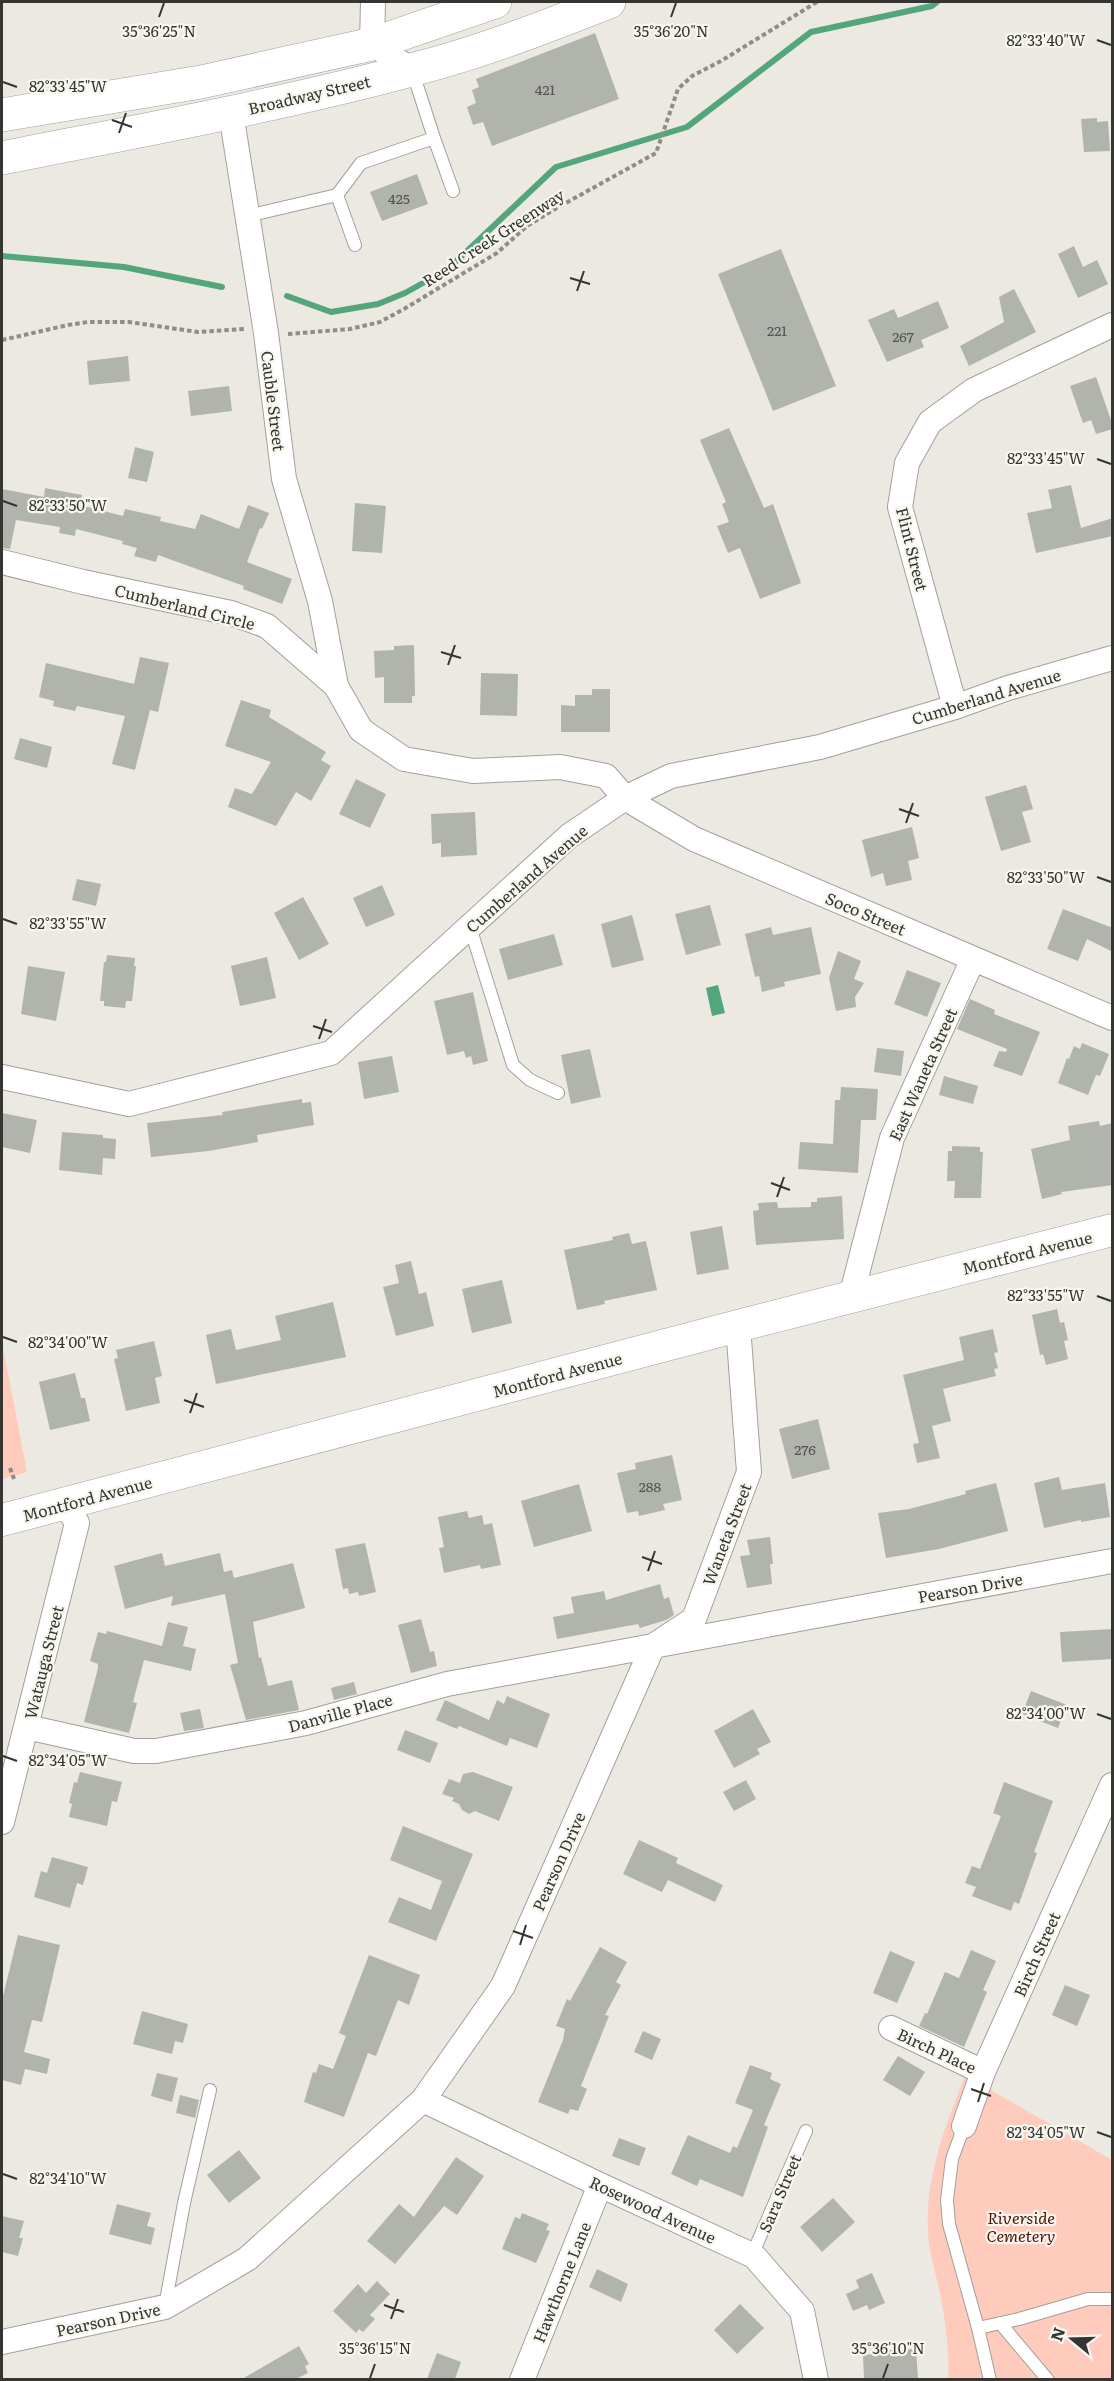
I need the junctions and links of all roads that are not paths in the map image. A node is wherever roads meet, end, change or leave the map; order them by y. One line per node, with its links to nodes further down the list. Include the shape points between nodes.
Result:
1 (374, 2): 4 (street)
2 (495, 2): 4 (main road)
3 (609, 2): 5 (main road, Broadway Street)
4 (372, 44): 5 (street); 7 (main road, via 201,82)
5 (412, 70): 6 (main road, Broadway Street); 8 (lane)
6 (231, 113): 9 (main road, Broadway Street); 12 (street, Cauble Street)
7 (2, 116)
8 (434, 138): 10 (lane); 11 (lane, via 361,163)
9 (2, 158)
10 (453, 191)
11 (337, 195): 12 (lane); 13 (lane)
12 (248, 216): 17 (street, Cauble Street, via 284,479 320,601)
13 (355, 245)
14 (1113, 326): 18 (street, Flint Street, via 974,390 930,422 907,463 900,507)
15 (2, 562): 17 (street, Cumberland Circle, via 231,613 267,626)
16 (1113, 658): 18 (street, Cumberland Avenue)
17 (336, 686): 19 (street, Cumberland Circle, via 361,730 404,759 473,771 560,767 606,776)
18 (955, 707): 19 (street, Cumberland Avenue, via 820,747 671,776)
19 (625, 798): 20 (street, Cumberland Avenue, via 569,836); 21 (street, Soco Street, via 694,839)
20 (470, 927): 23 (street, Cumberland Avenue, via 331,1053 129,1104); 24 (lane, via 513,1065 530,1080)
21 (973, 959): 22 (street, Soco Street); 26 (street, East Waneta Street, via 892,1138)
22 (1113, 1018)
23 (2, 1077)
24 (558, 1093)
25 (1113, 1230): 26 (street, Montford Avenue)
26 (851, 1297): 27 (street, Montford Avenue)
27 (738, 1326): 28 (street, Montford Avenue); 31 (street, Waneta Street, via 749,1472 694,1619)
28 (65, 1504): 29 (street, Montford Avenue); 32 (street, Watauga Street, via 77,1523)
29 (2, 1520)
30 (1113, 1561): 31 (street, Pearson Drive)
31 (653, 1646): 32 (street, Danville Place, via 447,1684 306,1723 156,1751 134,1751); 38 (street, Pearson Drive, via 503,1986)
32 (27, 1727): 34 (street, Watauga Street)
33 (1113, 1785): 36 (street, Birch Street)
34 (2, 1822)
35 (891, 2028): 36 (street, Birch Place)
36 (983, 2072): 39 (street, Birch Street)
37 (210, 2090): 44 (lane)
38 (423, 2100): 41 (street, Rosewood Avenue); 44 (street, Pearson Drive, via 247,2259)
39 (964, 2126): 46 (lane, via 952,2159 947,2200 949,2224)
40 (806, 2131): 42 (lane, Sara Street)
41 (600, 2185): 42 (street, Rosewood Avenue); 48 (street, Hawthorne Lane)
42 (752, 2255): 49 (street, Rosewood Avenue, via 802,2311)
43 (1113, 2299): 45 (lane, via 1088,2299)
44 (165, 2307): 47 (street, Pearson Drive)
45 (1000, 2324): 46 (lane); 51 (lane)
46 (978, 2328): 50 (lane)
47 (2, 2343)
48 (522, 2379)
49 (816, 2379)
50 (990, 2379)
51 (1048, 2379)

